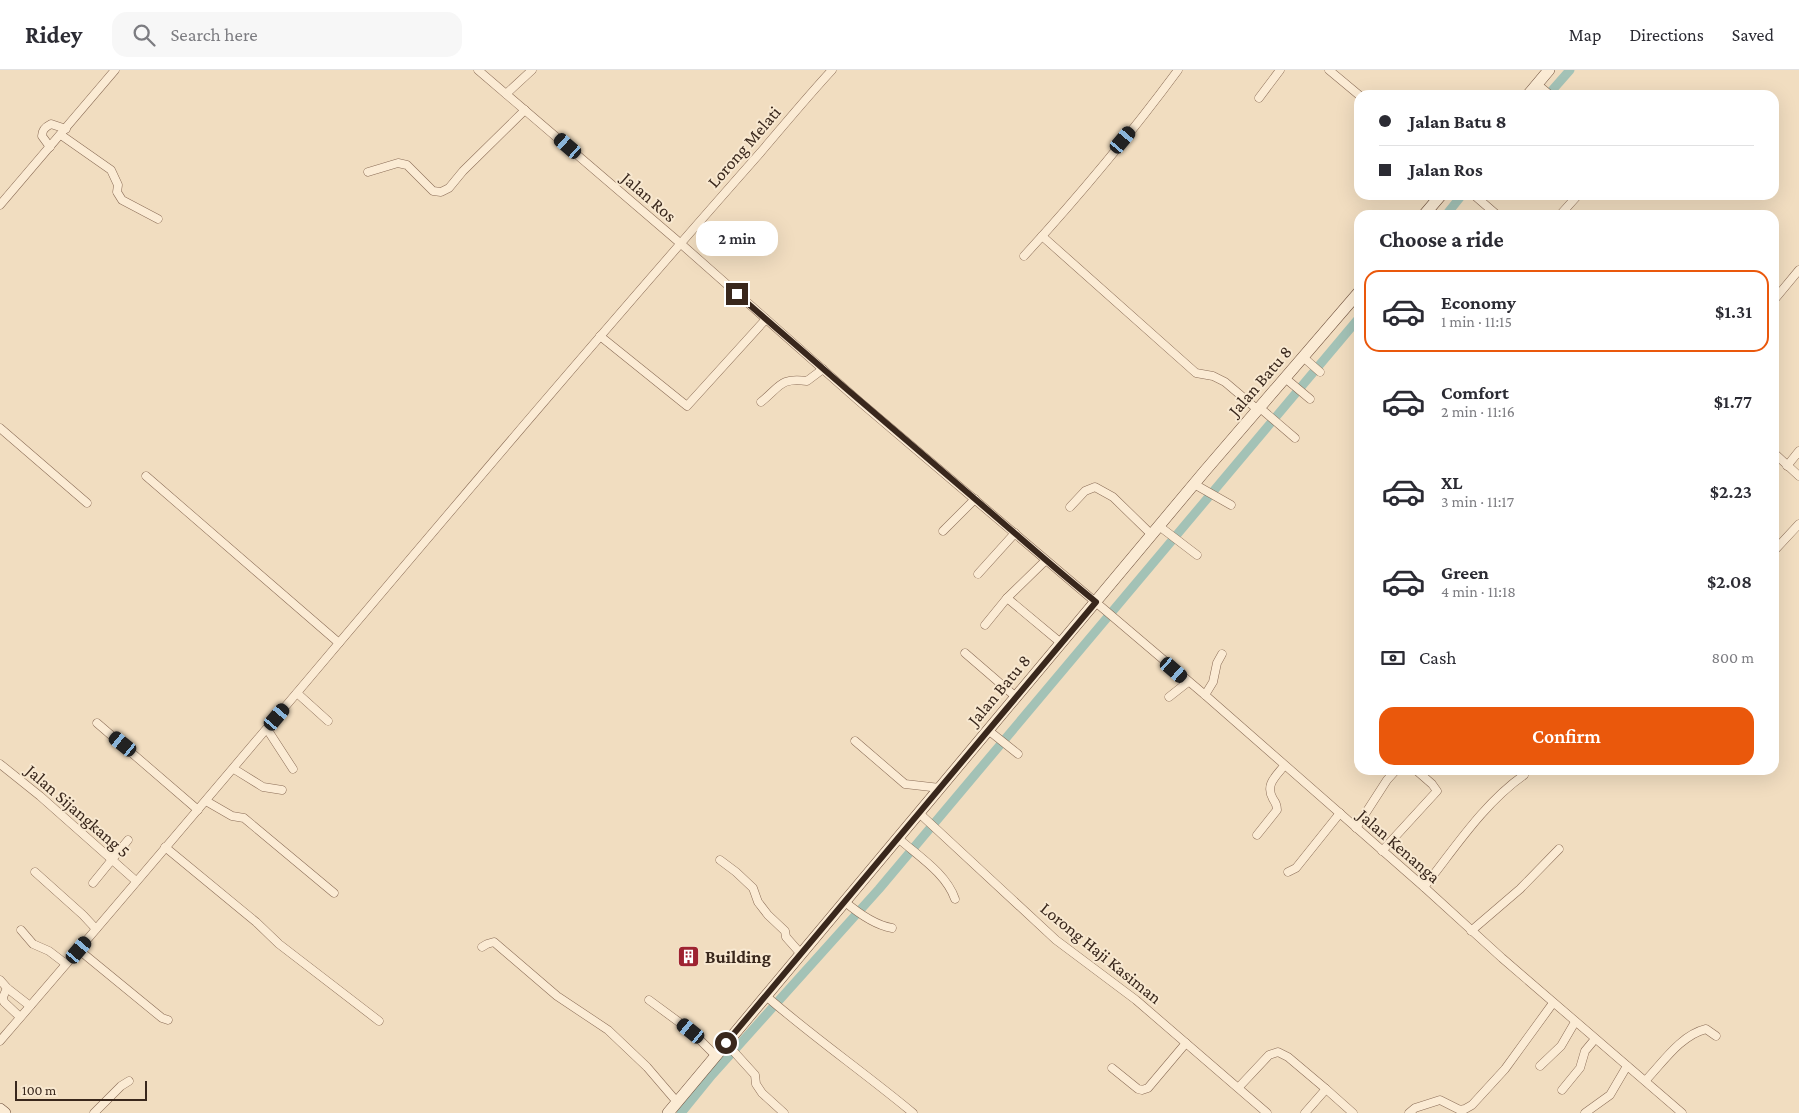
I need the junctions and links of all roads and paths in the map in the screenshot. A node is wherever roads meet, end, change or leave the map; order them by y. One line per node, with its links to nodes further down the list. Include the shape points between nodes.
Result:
1 (115, 70): 14 (street)
2 (478, 70): 11 (street, Jalan Ros)
3 (532, 70): 11 (street)
4 (832, 70): 26 (street, Lorong Melati)
5 (1178, 70): 25 (street, via 1148,111)
6 (1280, 70): 12 (street)
7 (1329, 70): 10 (street)
8 (1550, 70): 9 (street)
9 (1544, 90)
10 (1354, 91)
11 (506, 94): 13 (street, Jalan Ros)
12 (1258, 98)
13 (525, 110): 16 (street, via 449,188 441,192 433,191 407,165 398,163); 26 (street, Jalan Ros)
14 (63, 132): 15 (street); 15 (street, via 51,124 42,131); 24 (street, via 111,170 122,200)
15 (50, 147): 20 (street)
16 (368, 172)
17 (1437, 200): 21 (street)
18 (1480, 200): 22 (street)
19 (1574, 200): 23 (street)
20 (0, 205)
21 (1428, 210)
22 (1491, 210)
23 (1564, 210)
24 (158, 219)
25 (1042, 236): 27 (street); 39 (street, via 1196,373 1225,382)
26 (680, 243): 31 (street, Jalan Ros); 32 (street, Lorong Melati)
27 (1024, 256)
28 (1799, 270): 29 (street)
29 (1779, 294)
30 (1354, 298): 33 (street, Jalan Batu 8)
31 (766, 319): 32 (street, via 687,406); 34 (street, Jalan Ros)
32 (600, 336): 64 (street, Lorong Melati)
33 (1303, 358): 35 (street); 36 (street, Jalan Batu 8)
34 (822, 369): 38 (street, via 807,381 783,382); 48 (street, Jalan Ros)
35 (1320, 372)
36 (1289, 381): 37 (street); 39 (street, Jalan Batu 8)
37 (1310, 399)
38 (761, 402)
39 (1259, 409): 41 (street); 47 (street, Jalan Batu 8)
40 (0, 428): 49 (street)
41 (1295, 438)
42 (1799, 451): 44 (street)
43 (1779, 458): 44 (street)
44 (1787, 466): 46 (street)
45 (146, 476): 64 (street)
46 (1799, 476)
47 (1198, 487): 50 (street); 53 (street, Jalan Batu 8)
48 (975, 499): 54 (street); 55 (street, Jalan Ros)
49 (87, 503)
50 (1231, 505)
51 (1070, 507): 56 (street, via 1085,491 1095,487 1113,497)
52 (1799, 524): 57 (street)
53 (1163, 528): 56 (street, Jalan Batu 8); 58 (street)
54 (943, 531)
55 (1015, 533): 59 (street, Jalan Ros); 60 (street)
56 (1152, 535): 62 (street, Jalan Batu 8)
57 (1779, 546)
58 (1197, 555)
59 (1045, 561): 61 (street); 62 (street, Jalan Ros)
60 (978, 574)
61 (1007, 598): 63 (street); 65 (street)
62 (1098, 604): 65 (street, Jalan Batu 8); 68 (street, Jalan Kenanga)
63 (985, 625)
64 (339, 643): 69 (street, Lorong Melati)
65 (1061, 643): 71 (street, Jalan Batu 8)
66 (965, 653): 71 (street)
67 (1222, 654): 70 (street, via 1214,682)
68 (1188, 682): 70 (street, Jalan Kenanga); 72 (street)
69 (297, 693): 73 (street); 75 (street, Lorong Melati)
70 (1205, 695): 80 (street, Jalan Kenanga)
71 (1016, 697): 76 (street, Jalan Batu 8)
72 (1169, 697)
73 (328, 721)
74 (98, 723): 89 (street)
75 (267, 729): 81 (street, Lorong Melati); 82 (street)
76 (992, 734): 78 (street); 86 (street, Jalan Batu 8)
77 (855, 741): 86 (street, via 905,784)
78 (1018, 754)
79 (0, 764): 99 (street, Jalan Sijangkang 5)
80 (1284, 766): 90 (street, Jalan Kenanga); 93 (street, via 1269,787 1278,810)
81 (234, 769): 87 (street, via 263,787); 88 (street, Lorong Melati)
82 (293, 769)
83 (1392, 775): 92 (street)
84 (1422, 775): 98 (street, via 1437,791)
85 (1524, 775): 105 (street, via 1490,803)
86 (940, 788): 91 (street, Jalan Batu 8)
87 (282, 790)
88 (206, 801): 89 (street, Lorong Melati); 106 (street, via 232,816 244,818)
89 (198, 810): 96 (street, Lorong Melati)
90 (1340, 813): 92 (street, Jalan Kenanga); 102 (street, via 1296,868)
91 (923, 816): 95 (street, Jalan Batu 8); 130 (street, Lorong Haji Kasiman, via 1056,940 1136,1000)
92 (1356, 828): 98 (street, Jalan Kenanga)
93 (1257, 835)
94 (128, 840): 99 (street)
95 (902, 842): 107 (street, via 950,887); 108 (street, Jalan Batu 8)
96 (165, 848): 103 (street, Lorong Melati); 125 (street, via 279,944)
97 (1559, 849): 112 (street, via 1520,889)
98 (1382, 851): 105 (street, Jalan Kenanga)
99 (112, 859): 103 (street, Jalan Sijangkang 5); 104 (street)
100 (720, 860): 115 (street, via 753,888 763,909 785,930 786,937)
101 (34, 872): 111 (street)
102 (1288, 872)
103 (136, 882): 111 (street, Lorong Melati)
104 (93, 883)
105 (1424, 888): 112 (street, Jalan Kenanga)
106 (334, 893)
107 (955, 899)
108 (844, 901): 109 (street, via 861,915); 115 (street, Jalan Batu 8)
109 (892, 928)
110 (20, 930): 116 (street, via 33,944)
111 (96, 930): 114 (street, Lorong Melati)
112 (1471, 931): 121 (street, Jalan Kenanga)
113 (482, 947): 142 (street, via 494,942 557,996 608,1030 647,1067)
114 (79, 950): 116 (street, Lorong Melati); 124 (street)
115 (801, 954): 119 (street, Jalan Batu 8)
116 (66, 964): 122 (street, Lorong Melati)
117 (0, 980): 118 (street)
118 (7, 988): 122 (street); 123 (street, via 4,1002)
119 (769, 999): 131 (street, Jalan Batu 8); 147 (street)
120 (649, 1000): 132 (street, via 691,1031)
121 (1553, 1003): 126 (street, Jalan Kenanga); 151 (street, via 1505,1069 1472,1105 1460,1110 1440,1100)
122 (30, 1006): 123 (street, Lorong Melati)
123 (20, 1017): 129 (street, Lorong Melati)
124 (168, 1020)
125 (379, 1021)
126 (1575, 1022): 128 (street, Jalan Kenanga); 133 (street, via 1561,1046)
127 (1716, 1036): 136 (street, via 1706,1030 1698,1031)
128 (1595, 1039): 134 (street, Jalan Kenanga); 140 (street, via 1585,1051 1580,1068)
129 (0, 1041)
130 (1186, 1043): 135 (street, via 1148,1088 1138,1089); 138 (street, Lorong Haji Kasiman)
131 (728, 1045): 132 (street, Jalan Batu 8); 146 (street, via 755,1076 762,1093)
132 (716, 1056): 142 (street, Jalan Batu 8)
133 (1540, 1066)
134 (1627, 1066): 136 (street, Jalan Kenanga); 152 (street, via 1610,1095)
135 (1112, 1068)
136 (1646, 1080): 143 (street, Jalan Kenanga)
137 (129, 1081): 145 (street)
138 (1239, 1087): 139 (street, via 1269,1055 1278,1052); 148 (street, Lorong Haji Kasiman)
139 (1326, 1089): 149 (street); 150 (street)
140 (1562, 1090)
141 (0, 1109): 144 (street)
142 (674, 1110)
143 (1678, 1112)
144 (5, 1113)
145 (94, 1113)
146 (784, 1113)
147 (913, 1113)
148 (1267, 1113)
149 (1305, 1113)
150 (1353, 1113)
151 (1409, 1113)
152 (1585, 1113)

